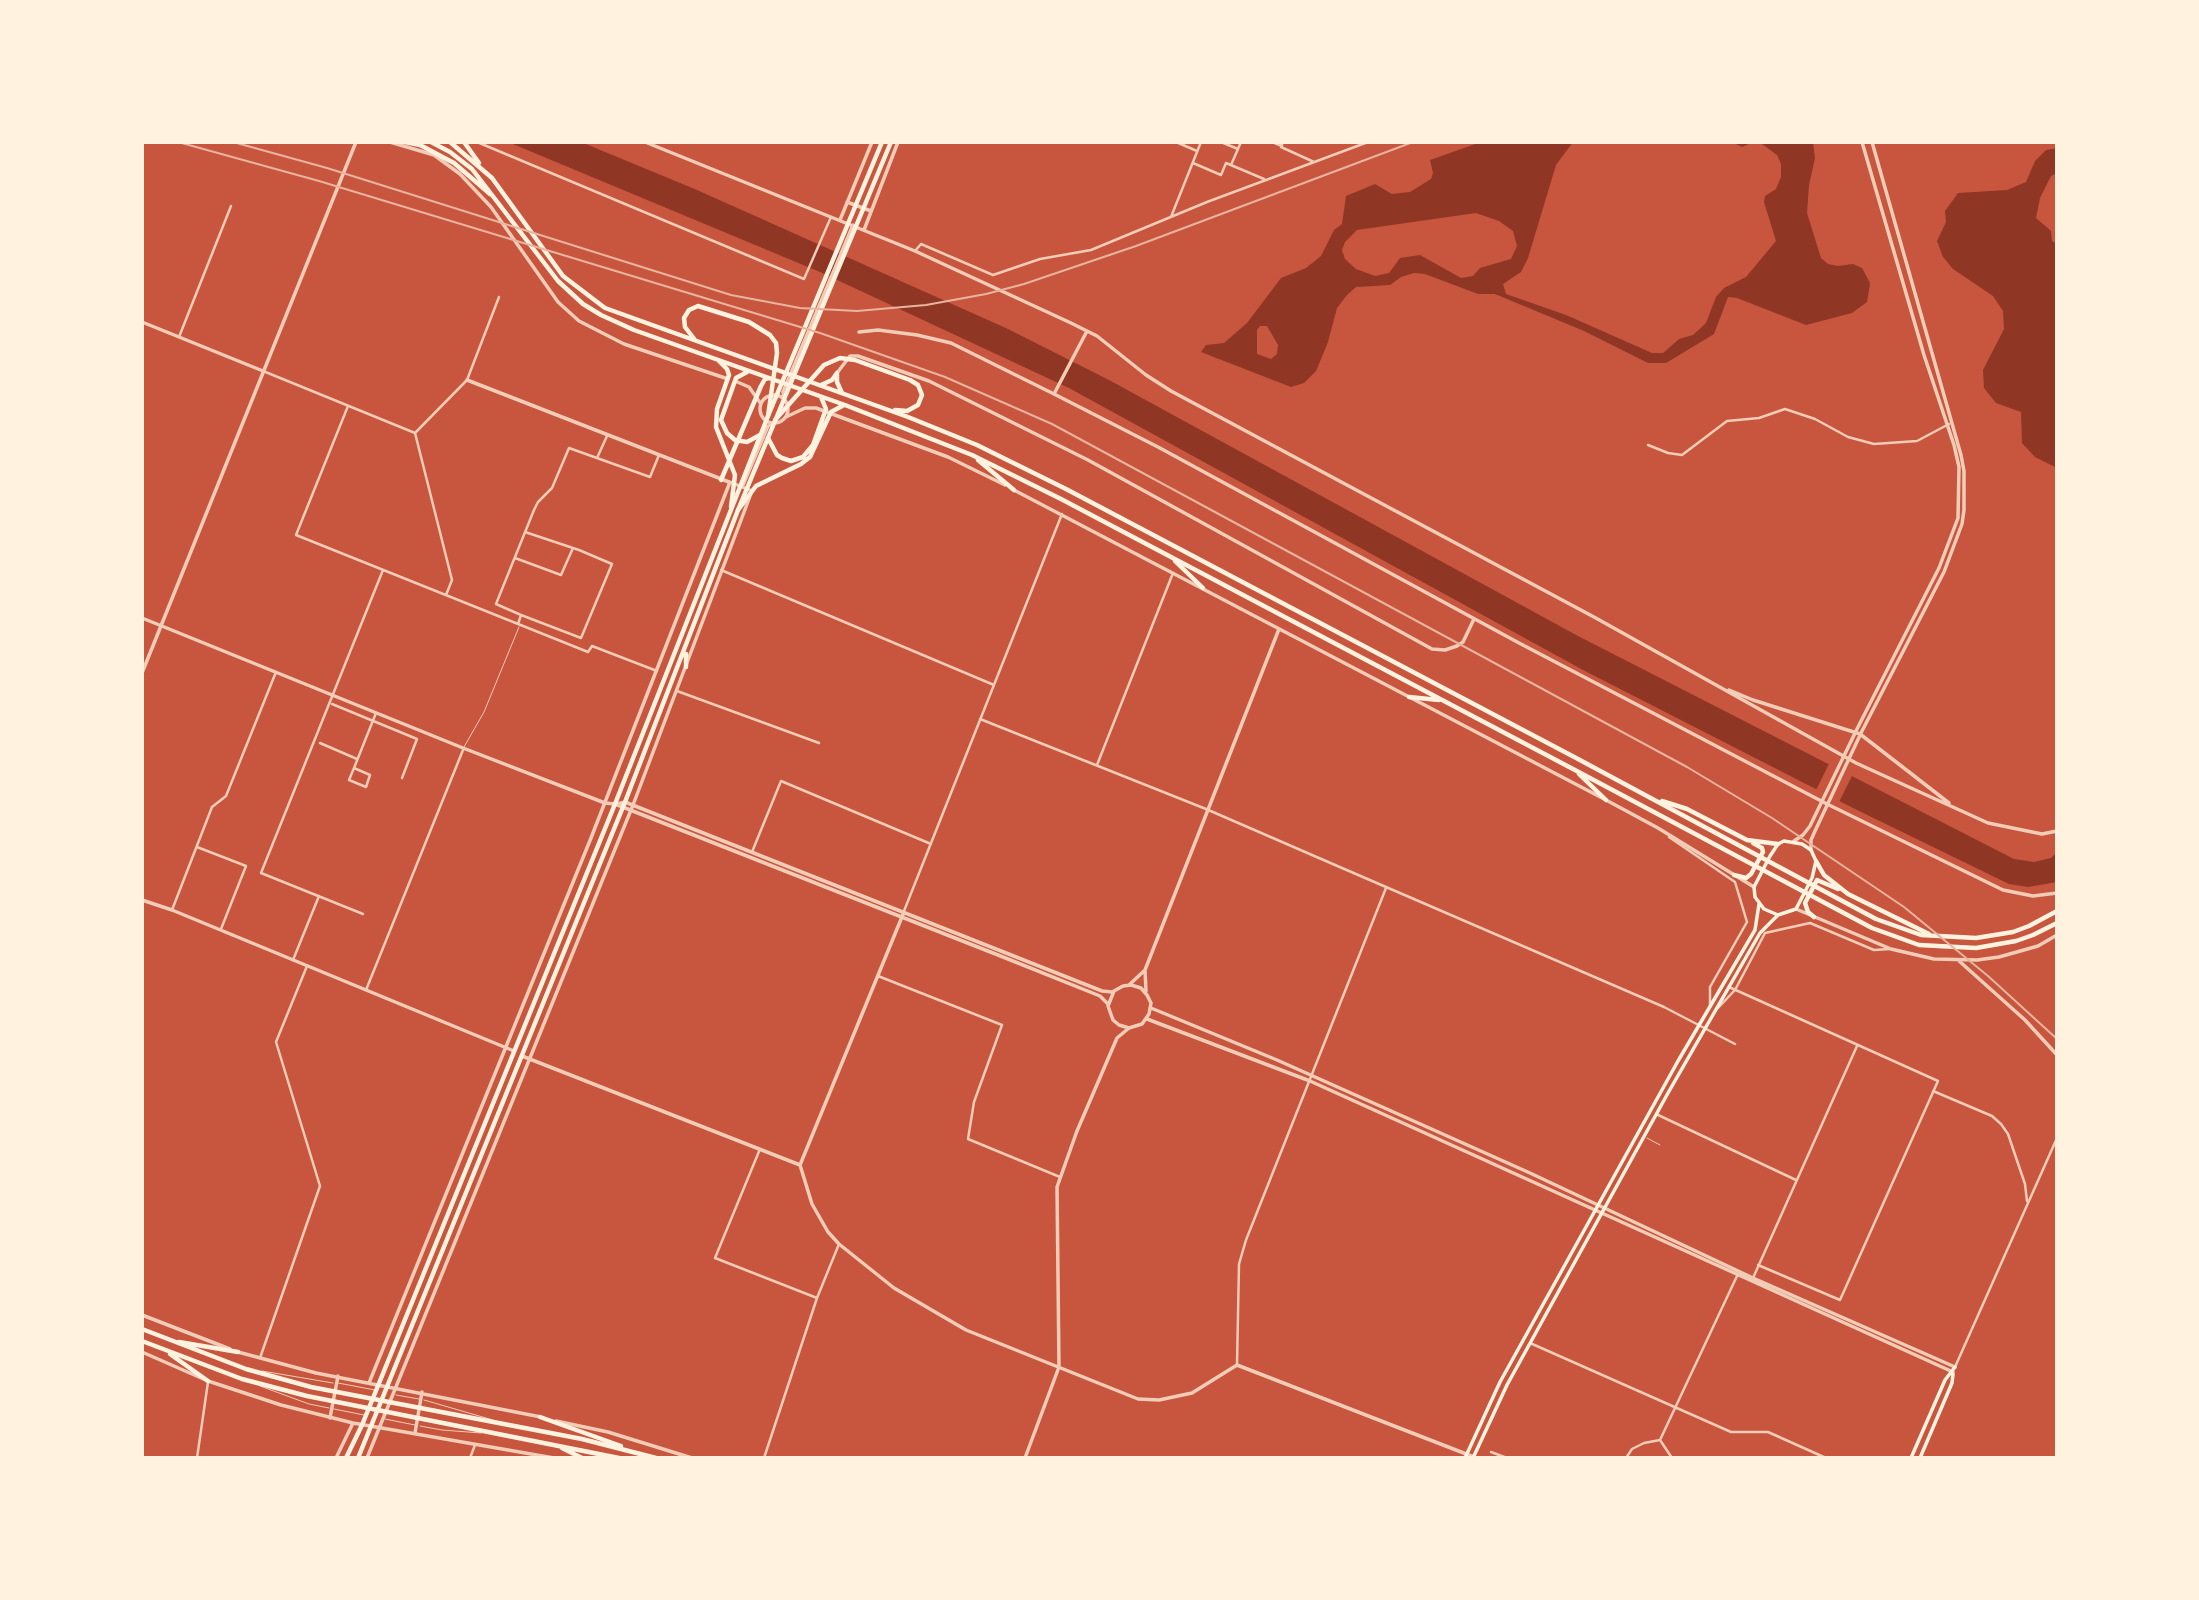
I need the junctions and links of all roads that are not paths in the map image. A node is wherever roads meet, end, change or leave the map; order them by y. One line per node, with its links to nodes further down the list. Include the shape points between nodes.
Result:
1 (356, 142): 46 (street)
2 (390, 142): 59 (street, via 434,155 460,174 491,207 558,302 579,321 624,344 740,382 752,389)
3 (405, 142): 29 (main road, via 454,163)
4 (431, 142): 29 (main road, via 472,169)
5 (450, 142): 27 (main road)
6 (464, 142): 27 (main road)
7 (477, 142): 33 (street, via 804,279)
8 (645, 142): 33 (street)
9 (872, 142): 30 (street)
10 (882, 142): 64 (main road)
11 (891, 142): 65 (main road)
12 (898, 142): 32 (street)
13 (1176, 142): 23 (street)
14 (1201, 142): 23 (street)
15 (1221, 142): 22 (street)
16 (1241, 142): 22 (street)
17 (1272, 142): 21 (street)
18 (1368, 142): 24 (street)
19 (1862, 142): 66 (street, via 1924,355)
20 (1871, 142): 66 (street)
21 (1283, 144): 24 (street)
22 (1238, 149): 26 (street)
23 (1197, 151): 25 (street)
24 (1316, 162): 28 (street)
25 (1193, 163): 26 (street, via 1221,175 1226,163); 34 (street)
26 (1231, 165): 28 (street)
27 (481, 166): 44 (main road, via 557,269 575,286 606,308)
28 (1266, 180): 34 (street)
29 (498, 201): 45 (main road, via 558,281 583,304 634,330)
30 (847, 202): 32 (street); 35 (street)
31 (231, 206): 43 (street)
32 (872, 211): 37 (street)
33 (831, 217): 35 (street)
34 (1171, 218): 38 (street, via 1091,250 1040,259 993,275 921,244)
35 (840, 220): 36 (street)
36 (853, 225): 37 (street); 53 (street)
37 (864, 230): 38 (street)
38 (915, 251): 41 (street)
39 (499, 297): 50 (street)
40 (142, 322): 43 (street)
41 (1087, 331): 55 (street); 104 (street, via 1171,391)
42 (859, 332): 55 (street, via 878,330 951,343)
43 (179, 337): 46 (street)
44 (695, 341): 52 (main road); 64 (main road, via 684,318 698,306 761,328 773,338 778,353)
45 (715, 358): 48 (main road); 80 (main road, via 729,376 716,426 734,475)
46 (263, 371): 61 (street); 96 (street)
47 (837, 373): 52 (main road); 54 (main road); 94 (street, via 850,356 858,356 929,380 1088,460 1432,649 1458,646)
48 (757, 374): 49 (main road); 51 (main road); 70 (main road, via 746,372 736,377 722,412 723,428 731,437 752,441)
49 (769, 378): 51 (main road); 57 (main road)
50 (467, 380): 68 (street); 69 (street)
51 (761, 386): 76 (main road)
52 (820, 386): 54 (main road)
53 (783, 392): 56 (street); 58 (street)
54 (842, 393): 62 (main road)
55 (1054, 394): 94 (street)
56 (777, 395): 58 (street); 59 (street, via 768,396)
57 (820, 396): 60 (main road); 71 (main road, via 825,406 813,445 803,457 782,458)
58 (784, 398): 63 (street, via 789,409)
59 (761, 404): 64 (street, via 761,413)
60 (845, 405): 73 (main road); 81 (main road, via 834,409 810,457 756,486)
61 (348, 406): 68 (street); 88 (street, via 296,535)
62 (887, 410): 65 (main road, via 907,411 918,405 922,391 918,384 850,359 834,359 819,369); 125 (main road, via 977,445 1066,489)
63 (786, 416): 65 (street); 79 (street, via 816,408 948,457)
64 (767, 418): 65 (street); 67 (street); 70 (main road)
65 (775, 421): 67 (street); 71 (main road)
66 (1950, 424): 72 (street, via 1917,441 1874,444 1785,409 1759,418 1727,421 1682,455); 113 (street, via 1959,467 1955,530)
67 (768, 426): 78 (street)
68 (415, 433): 91 (street, via 452,580)
69 (607, 435): 74 (street); 75 (street)
70 (760, 435): 80 (main road)
71 (768, 438): 81 (main road)
72 (1648, 445)
73 (972, 454): 79 (main road); 85 (main road)
74 (659, 455): 75 (street, via 650,477); 76 (street)
75 (597, 458): 83 (street, via 569,448 552,488 538,502)
76 (721, 480): 77 (street)
77 (730, 482): 78 (street); 100 (street)
78 (742, 487): 87 (street, via 752,491)
79 (1014, 490): 82 (street)
80 (731, 507): 129 (main road)
81 (738, 510): 98 (main road)
82 (1062, 514): 89 (street); 103 (street)
83 (525, 532): 84 (street); 86 (street)
84 (573, 548): 86 (street, via 561,575); 92 (street, via 612,565 581,638)
85 (1169, 556): 90 (main road); 108 (main road)
86 (515, 558): 92 (street, via 496,604)
87 (721, 569): 99 (street); 103 (street)
88 (383, 570): 91 (street); 106 (street)
89 (1173, 573): 90 (street); 121 (street)
90 (1203, 588): 97 (street)
91 (446, 595): 95 (street)
92 (521, 615): 95 (street)
93 (142, 618): 96 (street)
94 (1474, 619): 127 (street)
95 (519, 624): 100 (street, via 588,652 592,646); 116 (lane, via 484,712)
96 (161, 626): 101 (street); 102 (street)
97 (1279, 629): 107 (street); 133 (street)
98 (686, 649): 99 (main road); 130 (main road)
99 (685, 667): 105 (street)
100 (657, 671): 128 (street)
101 (276, 672): 106 (street); 141 (street, via 226,796 212,807)
102 (142, 673)
103 (994, 684): 111 (street)
104 (1717, 685): 113 (street); 117 (street)
105 (677, 691): 115 (street); 131 (street)
106 (332, 696): 110 (street); 151 (street, via 261,873)
107 (1409, 697): 108 (main road); 126 (street)
108 (1443, 700): 123 (main road)
109 (332, 704): 112 (street)
110 (376, 713): 112 (street); 116 (street)
111 (980, 719): 121 (street); 139 (street)
112 (373, 721): 118 (street); 124 (street, via 417,739)
113 (1858, 733): 117 (street); 119 (street); 132 (street)
114 (320, 743): 118 (street)
115 (819, 743)
116 (463, 748): 128 (street); 175 (street)
117 (1844, 757): 119 (street); 120 (street)
118 (358, 759): 122 (street)
119 (1849, 759): 120 (street); 132 (street)
120 (1843, 765): 127 (street)
121 (1097, 766): 133 (street)
122 (354, 768): 122 (street, via 370,775 366,787 349,780)
123 (1573, 769): 126 (main road); 163 (main road, via 1872,928 1919,945 1997,946)
124 (402, 778)
125 (1649, 798): 137 (main road, via 1686,809); 166 (main road, via 1876,919)
126 (1606, 800): 135 (street)
127 (1826, 801): 138 (street, via 1807,831); 142 (street); 149 (street, via 2003,890 2033,896)
128 (605, 803): 129 (street); 191 (street)
129 (615, 804): 130 (street); 192 (main road)
130 (624, 805): 131 (street); 134 (street); 194 (main road)
131 (633, 805): 134 (street); 143 (street)
132 (1954, 807): 136 (street, via 1988,823 2042,834)
133 (1206, 809): 147 (street); 171 (street)
134 (631, 811): 161 (street); 195 (street)
135 (1658, 828): 145 (street); 181 (street, via 1735,882 1746,922 1710,987)
136 (2057, 831)
137 (1747, 841): 140 (main road); 145 (main road, via 1763,852 1746,878)
138 (1794, 841): 140 (main road); 142 (main road)
139 (931, 844): 143 (street, via 781,781); 158 (street)
140 (1778, 844): 148 (main road)
141 (197, 847): 155 (street); 164 (street, via 246,866)
142 (1811, 850): 144 (main road)
143 (752, 852): 158 (street)
144 (1816, 861): 146 (main road); 150 (main road, via 1824,875)
145 (1734, 875): 148 (street)
146 (1815, 879): 150 (main road); 153 (main road)
147 (1386, 887): 185 (street); 196 (street)
148 (1754, 887): 154 (main road)
149 (2057, 893)
150 (1848, 894): 166 (main road)
151 (318, 896): 159 (street); 168 (street)
152 (142, 900): 155 (street)
153 (1803, 903): 156 (main road); 162 (main road)
154 (1759, 904): 160 (main road); 181 (main road, via 1755,930)
155 (172, 909): 164 (street)
156 (1796, 909): 160 (main road); 162 (street)
157 (2057, 911): 166 (main road, via 1996,936)
158 (904, 912): 161 (street); 177 (street)
159 (363, 914)
160 (1778, 915): 174 (main road, via 1760,933)
161 (901, 917): 172 (street); 179 (street, via 1100,996)
162 (1814, 917): 167 (street)
163 (2057, 923)
164 (221, 930): 168 (street)
165 (2057, 935): 169 (street, via 2019,952)
166 (1936, 938)
167 (1891, 949): 169 (street); 176 (street, via 1874,950 1810,923 1765,933)
168 (293, 960): 170 (street)
169 (1958, 960): 193 (street)
170 (307, 966): 175 (street); 227 (street, via 276,1042 320,1186)
171 (1145, 970): 173 (street); 178 (street)
172 (878, 976): 204 (street); 205 (street, via 1002,1025 974,1102 968,1139)
173 (1129, 985): 177 (street); 178 (street)
174 (1729, 988): 176 (street); 182 (main road)
175 (366, 990): 191 (street)
176 (1735, 990): 182 (street); 190 (street)
177 (1113, 992): 179 (street)
178 (1146, 993): 180 (street)
179 (1108, 1004): 184 (street)
180 (1151, 1008): 183 (street); 196 (street)
181 (1710, 1008): 185 (main road)
182 (1716, 1010): 187 (main road)
183 (1147, 1019): 186 (street); 197 (street)
184 (1116, 1023): 186 (street); 188 (street)
185 (1700, 1025): 187 (street); 209 (main road)
186 (1129, 1028): 188 (street)
187 (1706, 1028): 189 (street); 199 (main road)
188 (1117, 1038): 205 (street)
189 (1735, 1044)
190 (1857, 1045): 198 (street, via 1938,1081); 206 (street)
191 (505, 1048): 192 (street); 210 (street)
192 (514, 1051): 208 (main road)
193 (2057, 1055)
194 (522, 1056): 195 (street); 235 (main road)
195 (530, 1059): 203 (street); 236 (street)
196 (1312, 1075): 197 (street); 209 (street)
197 (1310, 1081): 212 (street); 228 (street, via 1239,1264)
198 (1933, 1091): 207 (street, via 2001,1124 2025,1184); 215 (street, via 1840,1300)
199 (1656, 1114): 200 (main road); 206 (street)
200 (1645, 1136): 202 (lane); 211 (main road)
201 (2057, 1138): 207 (street)
202 (1660, 1145)
203 (760, 1149): 204 (street); 218 (street, via 715,1258)
204 (800, 1165): 214 (street, via 811,1204)
205 (1060, 1177): 229 (street, via 1056,1195)
206 (1796, 1180): 215 (street)
207 (2027, 1201): 230 (street)
208 (452, 1204): 210 (street); 234 (main road)
209 (1599, 1204): 211 (street); 212 (main road)
210 (440, 1207): 233 (street)
211 (1606, 1207): 213 (main road); 217 (street)
212 (1595, 1211): 213 (street); 251 (main road, via 1500,1382)
213 (1602, 1214): 216 (street); 223 (main road)
214 (839, 1244): 218 (street); 229 (street, via 894,1288 966,1330)
215 (1758, 1265): 217 (street)
216 (1737, 1276): 230 (street); 238 (street)
217 (1753, 1278): 230 (street)
218 (817, 1298): 264 (street)
219 (142, 1314): 226 (street)
220 (142, 1329): 221 (main road)
221 (168, 1340): 226 (main road); 250 (main road, via 311,1387)
222 (142, 1341): 224 (main road)
223 (1530, 1343): 238 (street); 252 (main road)
224 (163, 1350): 232 (main road); 248 (main road, via 242,1379 307,1396)
225 (142, 1352): 232 (street)
226 (238, 1352): 227 (street)
227 (260, 1358): 231 (street)
228 (1237, 1365): 229 (street, via 1192,1393 1159,1400 1138,1399); 251 (street)
229 (1059, 1367): 265 (street)
230 (1954, 1370): 270 (main road, via 1945,1380); 271 (main road)
231 (338, 1376): 233 (street); 240 (street)
232 (208, 1381): 240 (street); 253 (street)
233 (369, 1382): 234 (street)
234 (378, 1384): 235 (street); 242 (main road)
235 (388, 1386): 236 (street); 243 (main road)
236 (397, 1388): 237 (street); 244 (street)
237 (422, 1392): 239 (street); 245 (street)
238 (1674, 1408): 246 (street); 269 (street, via 1731,1432 1768,1432)
239 (540, 1417): 250 (main road); 263 (street)
240 (330, 1418): 241 (street)
241 (353, 1423): 242 (street); 254 (street)
242 (362, 1424): 243 (street); 255 (main road)
243 (373, 1427): 244 (street); 256 (main road)
244 (381, 1428): 245 (street); 257 (street)
245 (415, 1433): 247 (street)
246 (1660, 1440): 267 (street, via 1632,1449); 268 (street)
247 (477, 1443): 258 (street); 259 (street)
248 (555, 1444): 260 (main road); 261 (main road)
249 (1491, 1452): 266 (street)
250 (642, 1453): 262 (main road)
251 (1466, 1456): 252 (street)
252 (1474, 1457)
253 (197, 1458)
254 (336, 1458)
255 (346, 1458)
256 (358, 1458)
257 (367, 1458)
258 (470, 1458)
259 (554, 1458)
260 (582, 1458)
261 (619, 1458)
262 (656, 1458)
263 (692, 1458)
264 (764, 1458)
265 (1025, 1458)
266 (1507, 1458)
267 (1626, 1458)
268 (1672, 1458)
269 (1826, 1458)
270 (1911, 1458)
271 (1920, 1458)

